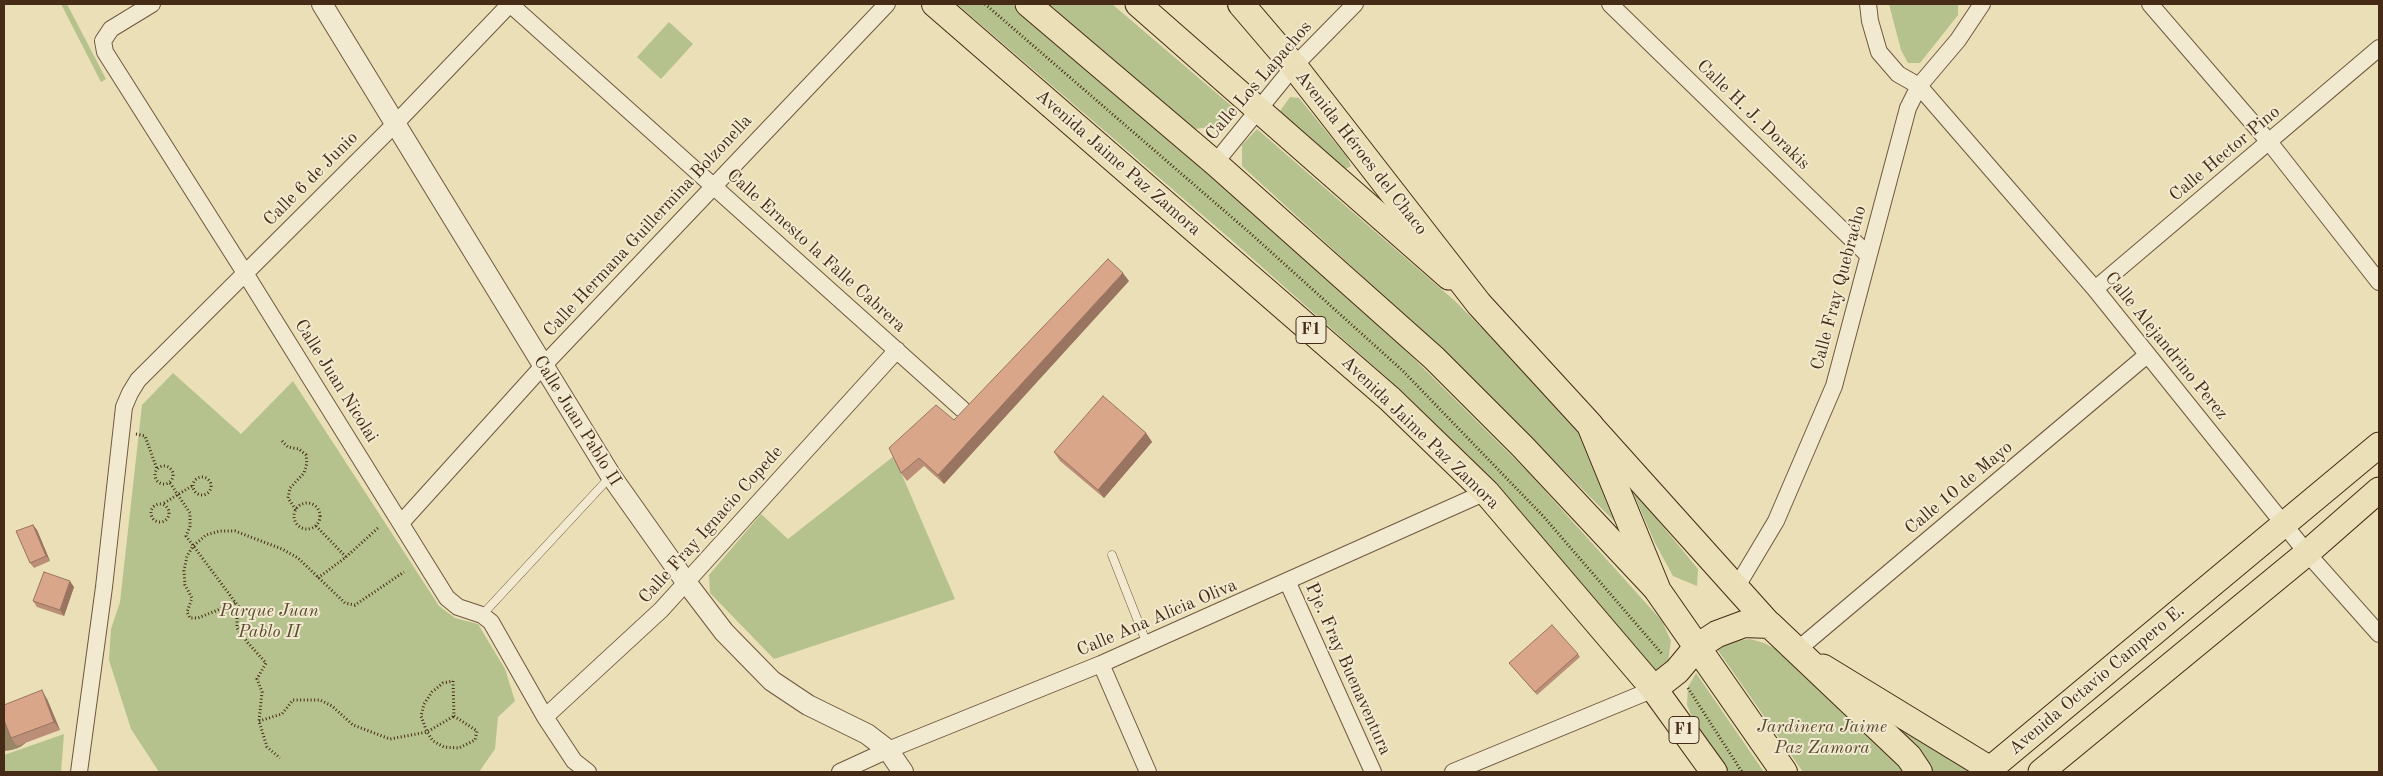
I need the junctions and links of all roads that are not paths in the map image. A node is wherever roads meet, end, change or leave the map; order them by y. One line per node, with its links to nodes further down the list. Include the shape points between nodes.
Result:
1 (152, 4): 23 (street, Calle Juan Nicolai, via 111,29 104,41 105,52)
2 (322, 4): 18 (street, Calle Juan Pablo II)
3 (510, 4): 18 (street, Calle 6 de Junio); 21 (street, Calle Ernesto la Falle Cabrera)
4 (887, 4): 21 (street, Calle Hermana Guillermina Bolzonella)
5 (936, 4): 35 (highway, Avenida Jaime Paz Zamora / F1, via 1390,400)
6 (1028, 4): 20 (main road)
7 (1138, 4): 17 (main road)
8 (1241, 4): 15 (highway, Avenida Héroes del Chaco)
9 (1355, 4): 15 (street, Calle Los Lapachos)
10 (1610, 4): 22 (street, Calle H. J. Dorakis)
11 (1868, 4): 16 (street, Calle Alejandrino Perez, via 1879,52 1898,74)
12 (1982, 4): 16 (street, Calle Fray Quebracho, via 1958,40)
13 (2150, 4): 19 (street)
14 (2379, 48): 19 (street, Calle Hector Pino)
15 (1294, 66): 17 (street, Calle Los Lapachos); 26 (highway, Avenida Héroes del Chaco)
16 (1919, 86): 22 (street, Calle Fray Quebracho, via 1908,108); 25 (street, Calle Alejandrino Perez)
17 (1259, 108): 20 (street, Calle Los Lapachos); 26 (main road)
18 (395, 124): 23 (street, Calle 6 de Junio); 29 (street, Calle Juan Pablo II)
19 (2270, 143): 24 (street); 25 (street, Calle Hector Pino)
20 (1215, 163): 43 (main road, via 1434,358)
21 (713, 186): 27 (street, Calle Ernesto la Falle Cabrera); 29 (street, Calle Hermana Guillermina Bolzonella)
22 (1868, 255): 42 (street, Calle Fray Quebracho, via 1834,386 1776,521)
23 (246, 273): 36 (street, Calle Juan Nicolai); 55 (street, Calle 6 de Junio, via 138,380 124,407)
24 (2379, 282)
25 (2095, 290): 28 (street, Calle Alejandrino Perez)
26 (1479, 304): 31 (highway)
27 (897, 350): 30 (street, Calle Ernesto la Falle Cabrera); 40 (street, Calle Fray Ignacio Copede)
28 (2147, 356): 37 (street, Calle Alejandrino Perez); 49 (street, Calle 10 de Mayo)
29 (542, 367): 33 (street, Calle Juan Pablo II); 36 (street, Calle Hermana Guillermina Bolzonella)
30 (962, 409)
31 (1590, 425): 42 (main road); 43 (highway)
32 (2379, 445): 37 (main road, Avenida Octavio Campero E.)
33 (610, 476): 40 (street, Calle Juan Pablo II); 44 (lane)
34 (2379, 490): 38 (main road, Avenida Octavio Campero E.)
35 (1486, 492): 41 (street, Calle Ana Alicia Oliva); 51 (highway, Avenida Jaime Paz Zamora / F1)
36 (401, 523): 44 (street, Calle Juan Nicolai, via 447,598 458,607)
37 (2285, 524): 38 (street, Calle Alejandrino Perez); 54 (main road, Avenida Octavio Campero E.)
38 (2307, 553): 46 (street, Calle Alejandrino Perez); 65 (main road, Avenida Octavio Campero E.)
39 (1112, 555): 47 (lane)
40 (686, 582): 52 (street, Calle Fray Ignacio Copede, via 661,610); 53 (street, Calle Juan Pablo II, via 724,632 772,681 808,705 867,734)
41 (1288, 583): 47 (street, Calle Ana Alicia Oliva); 60 (street, Pje. Fray Buenaventura)
42 (1736, 588): 45 (main road)
43 (1658, 591): 48 (highway)
44 (482, 615): 52 (street, via 491,622)
45 (1770, 625): 48 (highway, via 1744,624 1717,634); 49 (highway)
46 (2379, 634)
47 (1148, 644): 50 (street, Calle Ana Alicia Oliva)
48 (1697, 647): 51 (highway, via 1677,671); 63 (highway)
49 (1796, 650): 54 (main road, Avenida Octavio Campero E.); 64 (highway, via 1909,757)
50 (1101, 664): 53 (street, Calle Ana Alicia Oliva); 59 (street)
51 (1654, 689): 61 (street); 62 (highway, Avenida Jaime Paz Zamora / F1)
52 (545, 717): 56 (street, via 574,761)
53 (888, 750): 57 (street, Calle Ana Alicia Oliva); 58 (street, Calle Juan Pablo II)
54 (1991, 770)
55 (79, 772)
56 (588, 772)
57 (840, 772)
58 (904, 772)
59 (1148, 772)
60 (1373, 772)
61 (1453, 772)
62 (1714, 772)
63 (1784, 772)
64 (1919, 772)
65 (2041, 772)

